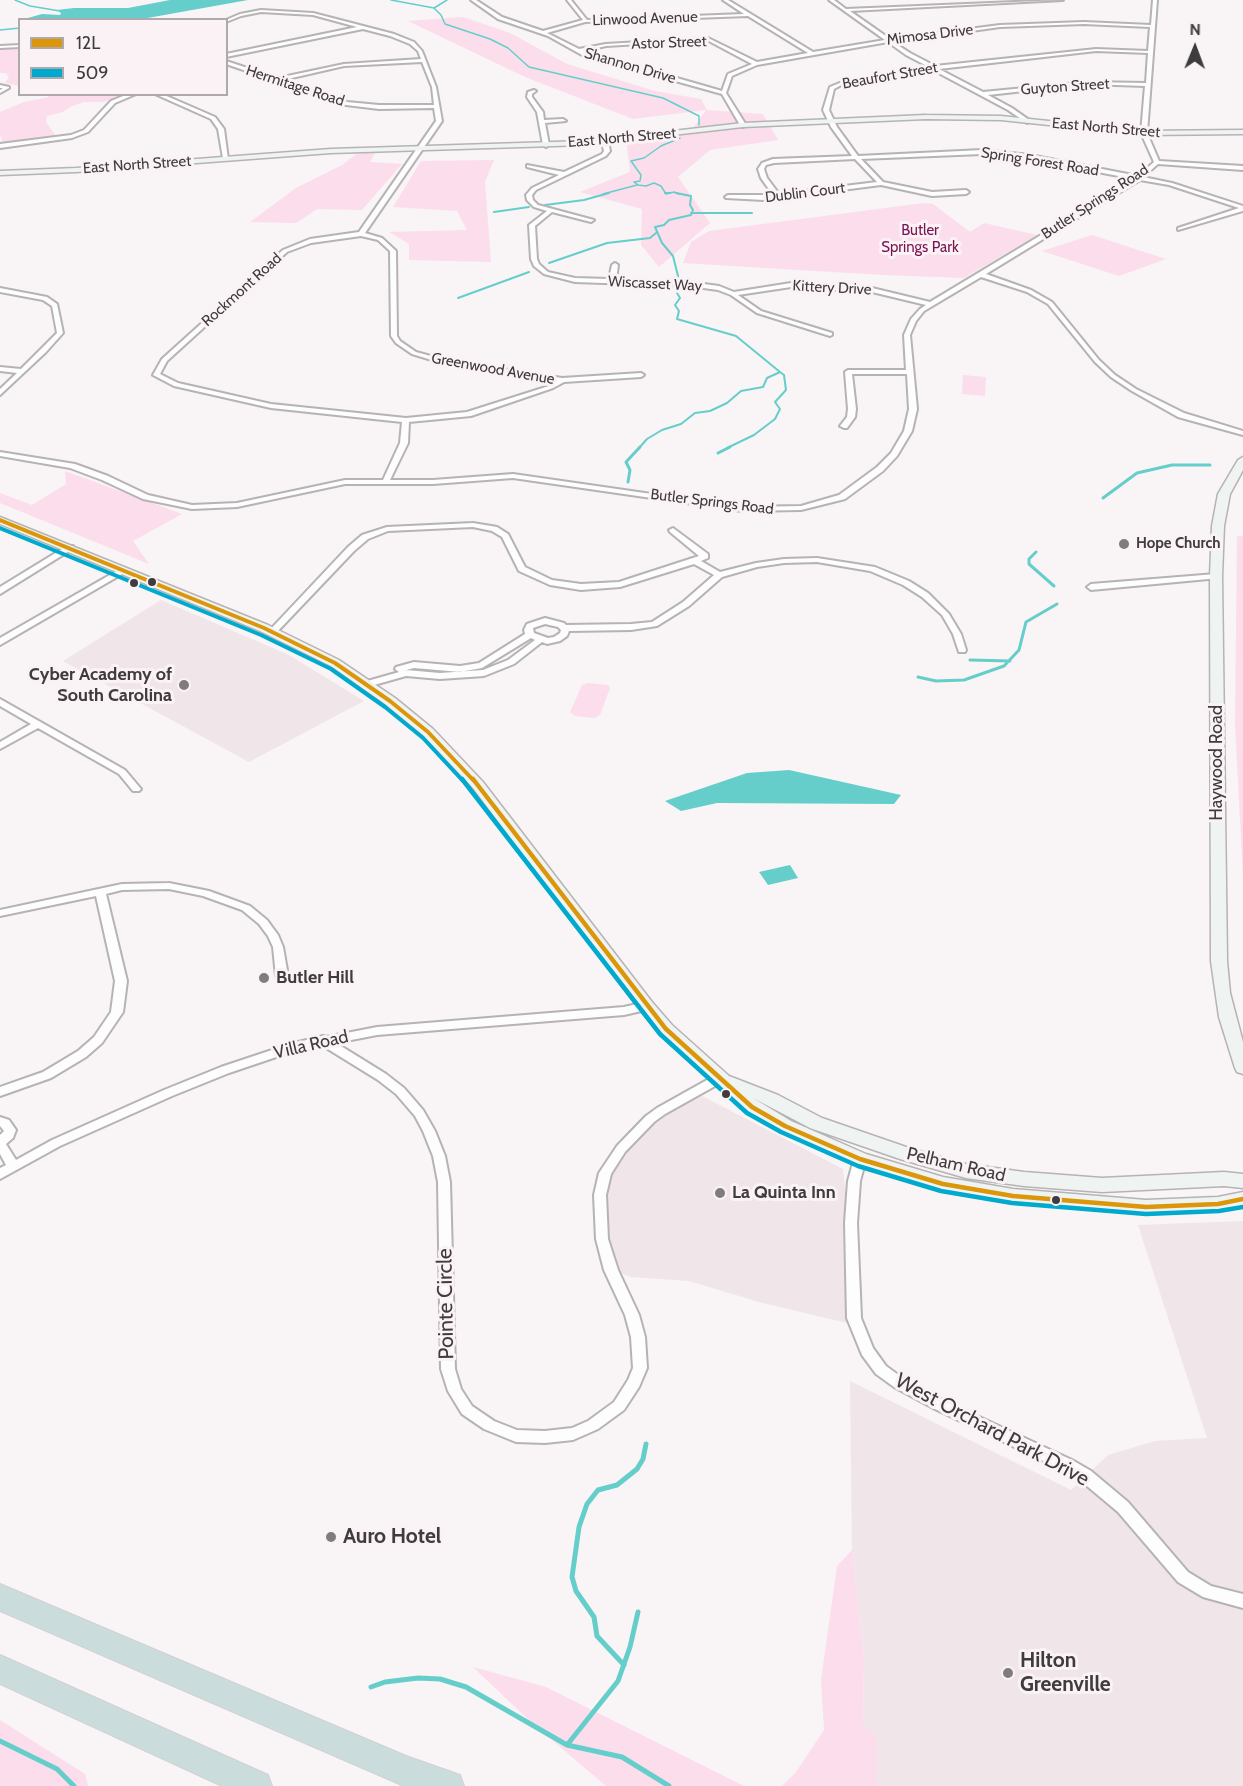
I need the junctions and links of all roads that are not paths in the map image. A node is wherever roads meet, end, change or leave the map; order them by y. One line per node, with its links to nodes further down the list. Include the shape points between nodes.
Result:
1 (473, 0): 15 (street, Shannon Drive, via 500,18)
2 (569, 0): 12 (street)
3 (724, 0): 10 (street)
4 (831, 0): 9 (street)
5 (906, 0): 8 (street)
6 (1061, 0): 8 (street)
7 (1155, 0): 13 (street, Butler Springs Road)
8 (913, 6): 9 (street)
9 (845, 10): 16 (street)
10 (747, 15): 12 (street, Linwood Avenue); 21 (street)
11 (228, 20): 14 (street, via 247,13 284,10)
12 (585, 21): 15 (street, Linwood Avenue)
13 (1152, 26): 16 (street, Mimosa Drive, via 1013,26); 20 (street, Butler Springs Road)
14 (366, 27): 22 (street); 23 (street, via 412,43)
15 (544, 32): 19 (street, Shannon Drive)
16 (888, 41): 21 (street, Mimosa Drive); 26 (street)
17 (18, 46): 18 (street)
18 (0, 47)
19 (578, 51): 25 (street, Astor Street, via 606,45 706,39); 32 (street, Shannon Drive)
20 (1150, 52): 26 (street, Beaufort Street, via 1090,50); 29 (street, Butler Springs Road)
21 (812, 53): 25 (street, Mimosa Drive)
22 (228, 56)
23 (423, 60): 27 (street, via 344,65); 36 (street, via 434,87)
24 (228, 63): 27 (street, Hermitage Road)
25 (756, 64): 32 (street, Mimosa Drive, via 730,75)
26 (932, 68): 33 (street); 37 (street, Beaufort Street, via 832,88 826,110)
27 (275, 80): 36 (street, Hermitage Road, via 351,104)
28 (0, 86): 31 (street, via 7,88)
29 (1148, 86): 33 (street, Guyton Street, via 1087,83); 43 (street, Butler Springs Road)
30 (534, 91): 40 (street, via 529,97)
31 (0, 92)
32 (724, 93): 41 (street)
33 (982, 94): 39 (street)
34 (129, 96): 46 (street, via 113,102 86,131)
35 (162, 96): 49 (street, via 213,118 221,129)
36 (436, 106): 47 (street, via 439,121)
37 (830, 120): 39 (main road, East North Street, via 952,116); 41 (main road, East North Street); 48 (street)
38 (563, 121): 40 (street)
39 (1027, 121): 43 (main road, East North Street)
40 (543, 122): 45 (street)
41 (743, 125): 44 (main road, East North Street)
42 (1243, 132): 43 (main road, East North Street)
43 (1144, 133): 50 (street, Butler Springs Road)
44 (605, 142): 45 (main road, East North Street); 54 (street, via 604,155)
45 (546, 145): 47 (main road, East North Street)
46 (0, 146)
47 (422, 147): 49 (main road, East North Street); 64 (street)
48 (855, 156): 55 (street, Spring Forest Road, via 991,152); 56 (street); 58 (street, Spring Forest Road, via 764,164 762,174)
49 (226, 158): 53 (main road, East North Street)
50 (1157, 162): 52 (street); 55 (street, Butler Springs Road)
51 (529, 166): 54 (street)
52 (1243, 168)
53 (0, 173)
54 (564, 174): 61 (street, via 529,195 532,203)
55 (1139, 178): 60 (street, Spring Forest Road, via 1185,188); 66 (street, Butler Springs Road)
56 (881, 183): 57 (street, via 925,194); 58 (street, Dublin Court)
57 (966, 192)
58 (777, 196): 59 (street, Dublin Court)
59 (728, 197)
60 (1243, 208): 63 (street)
61 (550, 211): 62 (street); 67 (street, Wiscasset Way, via 532,225 536,265 563,278)
62 (591, 220)
63 (1180, 229)
64 (361, 234): 76 (street, Greenwood Avenue, via 380,239 393,251 392,323 394,336 406,348 448,363); 79 (street, Rockmont Road, via 310,241 285,251 164,360 156,375 176,386 271,406)
65 (615, 266): 67 (street)
66 (980, 274): 70 (street, Butler Springs Road); 78 (street, via 1029,291 1050,303 1105,370)
67 (612, 282): 69 (street, Wiscasset Way, via 700,285)
68 (0, 290): 73 (street, via 45,298 55,305 60,333)
69 (734, 294): 70 (street, Kittery Drive, via 802,286 882,291); 71 (street, Wiscasset Way, via 759,312)
70 (930, 304): 74 (street, Butler Springs Road, via 909,327)
71 (830, 334)
72 (0, 369): 73 (street)
73 (22, 371): 77 (street)
74 (909, 372): 80 (street, via 848,372 852,409); 86 (street, Butler Springs Road, via 913,409 902,443 860,486 817,506 784,510 742,508 532,477)
75 (640, 375): 76 (street)
76 (562, 380): 79 (street, Greenwood Avenue, via 468,414)
77 (0, 393)
78 (1165, 406): 81 (street); 82 (street, via 1181,415)
79 (406, 420): 86 (street, via 404,443)
80 (844, 426)
81 (1243, 428)
82 (1243, 433)
83 (0, 454): 86 (street, Butler Springs Road, via 72,466 146,497 192,507 237,505 345,482)
84 (1243, 460): 85 (main road, Haywood Road)
85 (1238, 476): 93 (main road, Haywood Road, via 1224,494 1221,507)
86 (386, 481)
87 (0, 520): 89 (main road, Pelham Road)
88 (673, 530): 90 (street, via 705,556)
89 (70, 548): 91 (main road, Pelham Road); 95 (street)
90 (695, 561): 92 (street); 97 (street, via 620,584 581,587 550,582 522,569 505,536 494,529 473,525 387,529 365,537 351,549)
91 (125, 570): 97 (main road, Pelham Road); 100 (street)
92 (719, 574): 96 (street, via 686,604 654,624); 101 (street, via 756,564 817,560 872,570 925,595 945,614)
93 (1216, 576): 94 (street); 112 (main road, Haywood Road, via 1219,961 1224,1005)
94 (1091, 587)
95 (0, 591)
96 (564, 628): 98 (street, via 556,622 542,622 529,628); 99 (street, via 564,634 557,639)
97 (272, 632): 102 (main road, Pelham Road, via 335,663)
98 (530, 635): 99 (street); 102 (street, via 482,665 460,669 414,665)
99 (540, 640): 102 (street, via 511,662 484,674 406,673)
100 (0, 642)
101 (962, 650)
102 (367, 684): 110 (main road, Pelham Road, via 428,732 478,785)
103 (0, 702): 104 (street)
104 (38, 724): 105 (street); 106 (street, via 122,771)
105 (0, 746)
106 (136, 789)
107 (100, 891): 108 (street); 109 (street, via 169,886 205,893 246,908 273,935); 114 (street, via 121,981 117,1012 98,1040 82,1054 47,1075)
108 (0, 913)
109 (282, 976)
110 (646, 1006): 111 (street, Villa Road, via 377,1031); 113 (main road, Pelham Road, via 681,1045)
111 (323, 1040): 113 (street, Pointe Circle, via 400,1091 429,1131 444,1182 448,1370 455,1392 468,1410 489,1425 516,1436 573,1434 608,1416 631,1389 640,1368 638,1337 602,1239 600,1195 604,1173 650,1119); 118 (street, Villa Road, via 222,1071 56,1143)
112 (1243, 1068)
113 (720, 1078): 117 (main road, Pelham Road, via 752,1107); 120 (main road, Pelham Road, via 772,1099 816,1123 906,1155 966,1171 1102,1185)
114 (0, 1092)
115 (0, 1121): 116 (street, via 10,1130)
116 (0, 1143): 118 (street)
117 (860, 1159): 121 (main road, Pelham Road, via 944,1184 1043,1199 1146,1206 1218,1204); 123 (street, West Orchard Park Drive, via 854,1180 851,1223 854,1318 867,1351 881,1370 930,1400 1086,1476 1122,1507 1183,1577 1208,1592)
118 (13, 1166): 119 (street, Villa Road)
119 (0, 1174)
120 (1243, 1181)
121 (1243, 1199)
122 (0, 1597): 125 (highway)
123 (1243, 1601)
124 (0, 1669): 126 (highway)
125 (405, 1771): 127 (highway); 128 (highway)
126 (257, 1786)
127 (433, 1786)
128 (449, 1786)

